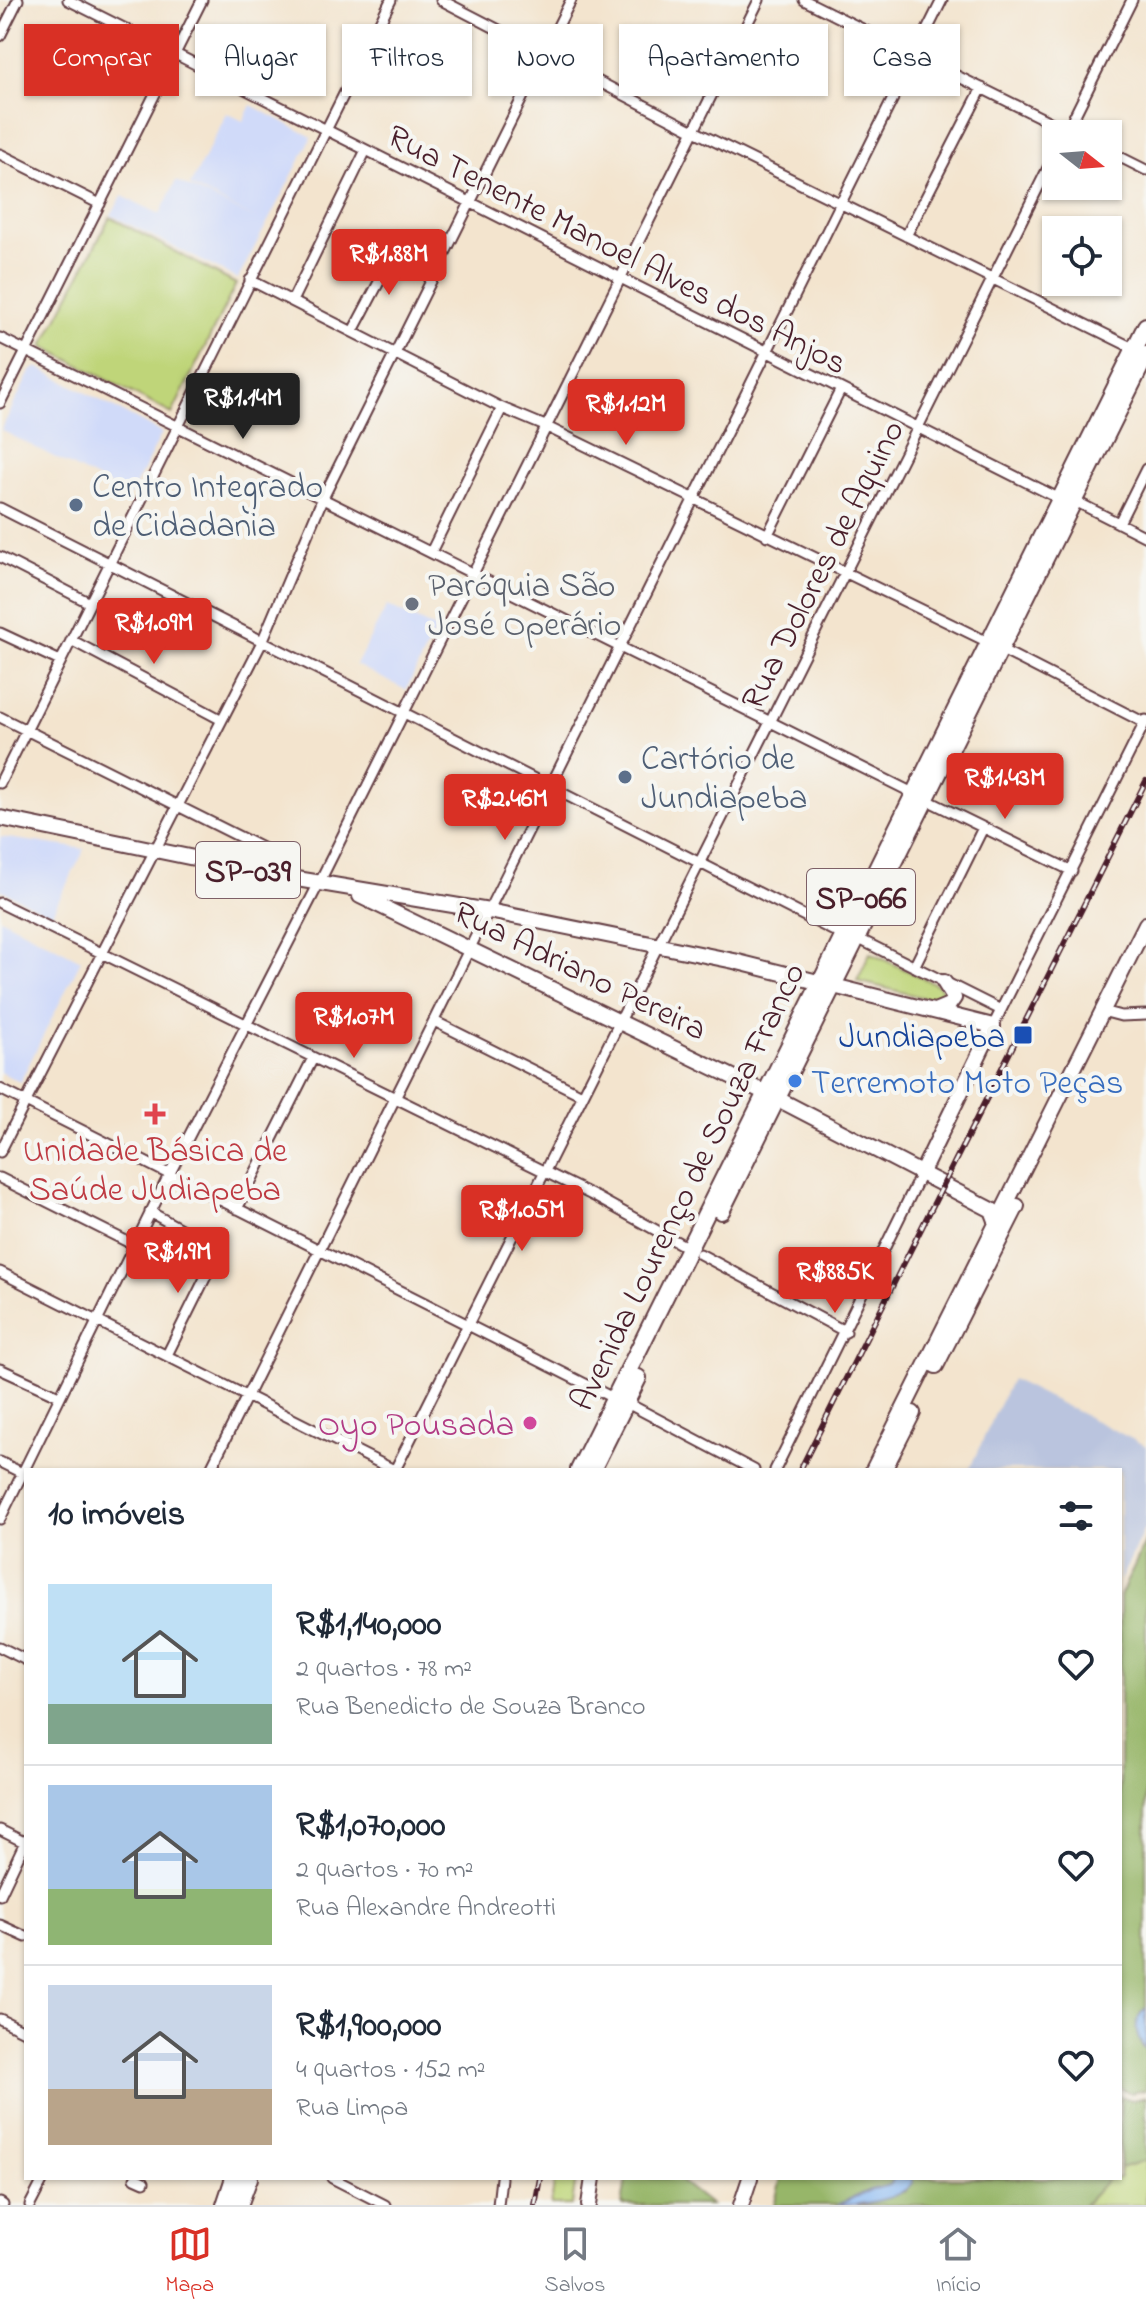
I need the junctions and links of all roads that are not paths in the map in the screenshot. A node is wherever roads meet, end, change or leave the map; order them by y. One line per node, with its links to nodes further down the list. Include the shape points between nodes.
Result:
1 (18, 0): 16 (street)
2 (68, 0): 11 (street, Rua Tenente Manoel Alves dos Anjos)
3 (202, 0): 17 (street)
4 (391, 0): 27 (street)
5 (441, 0): 12 (street)
6 (571, 0): 13 (street)
7 (759, 0): 28 (street)
8 (804, 0): 14 (street)
9 (942, 0): 15 (street)
10 (1132, 0): 26 (street)
11 (116, 24)
12 (489, 24)
13 (559, 24)
14 (852, 24)
15 (930, 24)
16 (0, 36)
17 (179, 44)
18 (179, 56): 27 (street, Rua Tenente Manoel Alves dos Anjos)
19 (960, 77): 21 (street)
20 (603, 83): 28 (street)
21 (982, 88): 25 (street); 37 (street)
22 (153, 96): 36 (street)
23 (523, 96): 34 (street)
24 (893, 96): 35 (street)
25 (1044, 120)
26 (1075, 120)
27 (326, 130): 29 (street, Rua Tenente Manoel Alves dos Anjos); 41 (street)
28 (694, 131): 35 (street); 39 (street)
29 (366, 150): 34 (street, Rua Tenente Manoel Alves dos Anjos); 42 (street)
30 (0, 154): 36 (street)
31 (1122, 158): 32 (street)
32 (1146, 170)
33 (1042, 180): 40 (street, Rua Dolores de Aquino)
34 (469, 202): 39 (street, Rua Tenente Manoel Alves dos Anjos); 49 (street)
35 (839, 202): 37 (street); 47 (street)
36 (100, 204): 46 (street)
37 (906, 236): 40 (street)
38 (397, 248): 44 (street)
39 (618, 277): 47 (street, Rua Tenente Manoel Alves dos Anjos); 54 (street)
40 (992, 279): 48 (street); 55 (street, Rua Dolores de Aquino)
41 (250, 280): 42 (street); 53 (street)
42 (292, 301): 44 (street)
43 (1146, 326): 48 (highway, Avenida Lourenço de Souza Franco / SP-066)
44 (353, 331): 49 (street)
45 (0, 338): 46 (street)
46 (26, 351): 51 (street); 53 (street)
47 (767, 351): 50 (street, Rua Tenente Manoel Alves dos Anjos); 57 (street)
48 (1140, 352): 58 (highway, Avenida Lourenço de Souza Franco / SP-066)
49 (397, 353): 52 (street); 59 (street)
50 (841, 389): 55 (street, Rua Tenente Manoel Alves dos Anjos); 62 (street)
51 (0, 403)
52 (502, 408): 54 (street); 64 (street)
53 (178, 426): 59 (street); 66 (street)
54 (545, 426): 57 (street); 67 (street)
55 (919, 428): 58 (street, Rua Tenente Manoel Alves dos Anjos); 68 (street, Rua Dolores de Aquino)
56 (1146, 469): 61 (street)
57 (692, 499): 62 (street); 74 (street)
58 (1066, 499): 61 (street, Rua Tenente Manoel Alves dos Anjos); 73 (highway, Avenida Lourenço de Souza Franco / SP-066)
59 (322, 500): 64 (street); 72 (street)
60 (0, 508): 66 (street)
61 (1119, 523): 63 (street, Rua Tenente Manoel Alves dos Anjos)
62 (767, 536): 68 (street)
63 (1146, 537)
64 (431, 552): 67 (street)
65 (0, 557): 69 (street)
66 (109, 564): 69 (street); 72 (street)
67 (471, 572): 74 (street); 76 (street)
68 (845, 575): 73 (street); 79 (street, Rua Dolores de Aquino)
69 (90, 603): 71 (street)
70 (0, 633): 75 (street)
71 (71, 640): 75 (street); 78 (street)
72 (262, 642): 76 (street); 78 (street)
73 (994, 646): 80 (street); 84 (highway, Avenida Lourenço de Souza Franco / SP-066)
74 (620, 648): 79 (street); 83 (street)
75 (60, 661): 81 (street)
76 (402, 712): 83 (street); 92 (street)
77 (0, 717): 81 (street)
78 (222, 720): 85 (street)
79 (771, 721): 84 (street); 89 (street, Rua Dolores de Aquino)
80 (1145, 722): 90 (street)
81 (26, 730): 82 (street); 85 (street)
82 (0, 783)
83 (550, 787): 89 (street); 95 (street)
84 (919, 796): 87 (street); 97 (highway, Avenida Lourenço de Souza Franco / SP-066)
85 (179, 804): 88 (street); 91 (street, via 290,864)
86 (0, 818): 88 (main road, SP-039)
87 (983, 828): 90 (street); 102 (street)
88 (154, 851): 91 (main road, SP-039); 101 (street)
89 (699, 863): 97 (street); 100 (street, Rua Dolores de Aquino)
90 (1072, 871): 106 (street)
91 (291, 878): 92 (main road, SP-039)
92 (319, 883): 93 (main road, SP-039); 111 (street)
93 (342, 887): 95 (main road); 99 (main road, Rua Adriano Pereira)
94 (0, 903): 101 (street)
95 (489, 911): 99 (street); 100 (main road)
96 (1146, 924): 107 (main road)
97 (850, 937): 102 (street); 104 (highway, Avenida Lourenço de Souza Franco / SP-066)
98 (1146, 943): 107 (main road)
99 (472, 947): 109 (main road, Rua Adriano Pereira); 110 (street)
100 (657, 947): 104 (main road); 109 (street, Rua Dolores de Aquino)
101 (103, 954): 111 (street); 118 (street)
102 (914, 967): 103 (street)
103 (944, 982): 105 (main road, via 954,998); 106 (street)
104 (827, 983): 105 (main road); 116 (highway, Avenida Lourenço de Souza Franco / SP-066)
105 (937, 1010): 112 (main road)
106 (1001, 1010): 112 (street)
107 (1107, 1012): 108 (street); 126 (main road); 149 (main road)
108 (1146, 1015)
109 (620, 1021): 115 (street, Rua Dolores de Aquino); 116 (main road, Rua Adriano Pereira)
110 (436, 1022): 115 (street); 117 (street)
111 (245, 1024): 113 (street); 122 (street)
112 (993, 1026): 121 (main road)
113 (313, 1058): 117 (street); 124 (street)
114 (0, 1089): 118 (street)
115 (582, 1095): 120 (street, Rua Dolores de Aquino)
116 (770, 1096): 121 (main road, Rua Adriano Pereira); 129 (highway, Avenida Lourenço de Souza Franco / SP-066)
117 (396, 1099): 120 (street); 128 (street)
118 (27, 1102): 119 (street); 122 (street)
119 (0, 1152)
120 (544, 1172): 129 (street); 132 (street, Rua Dolores de Aquino)
121 (921, 1174): 126 (main road, Rua Adriano Pereira); 133 (street)
122 (169, 1175): 124 (street); 125 (street)
123 (0, 1178): 127 (street)
124 (237, 1209): 128 (street)
125 (150, 1212): 127 (street); 134 (street, via 219,1250)
126 (998, 1213): 148 (main road)
127 (134, 1245): 131 (street)
128 (320, 1250): 132 (street); 137 (street)
129 (695, 1251): 133 (street); 138 (highway, Avenida Lourenço de Souza Franco / SP-066)
130 (0, 1272): 131 (street)
131 (97, 1320): 134 (street); 136 (street)
132 (469, 1323): 138 (street); 143 (street, Rua Dolores de Aquino)
133 (846, 1332): 147 (street)
134 (167, 1355): 137 (street)
135 (0, 1369): 136 (street)
136 (59, 1396): 140 (street)
137 (247, 1396): 141 (street); 142 (street)
138 (621, 1401): 144 (highway, Avenida Lourenço de Souza Franco / SP-066); 145 (highway, Avenida Lourenço de Souza Franco / SP-066); 146 (street)
139 (0, 1462): 150 (street)
140 (27, 1468)
141 (211, 1468)
142 (390, 1468)
143 (395, 1468)
144 (580, 1468)
145 (593, 1468)
146 (750, 1468)
147 (776, 1468)
148 (874, 1468)
149 (885, 1468)
150 (24, 1474): 151 (street)
151 (0, 1519)
152 (0, 1647): 153 (street)
153 (24, 1659)
154 (0, 1830): 155 (street)
155 (24, 1842)
156 (24, 1844): 157 (street)
157 (0, 1895)
158 (0, 1925): 159 (street)
159 (24, 1936)
160 (0, 2019): 161 (street)
161 (24, 2031)
162 (43, 2180): 169 (street)
163 (233, 2180): 170 (highway)
164 (248, 2180): 171 (highway)
165 (336, 2180): 172 (street)
166 (501, 2180): 173 (street)
167 (593, 2180): 174 (main road)
168 (749, 2180): 175 (main road)
169 (30, 2205)
170 (225, 2205)
171 (239, 2205)
172 (385, 2205)
173 (498, 2205)
174 (589, 2205)
175 (741, 2205)

